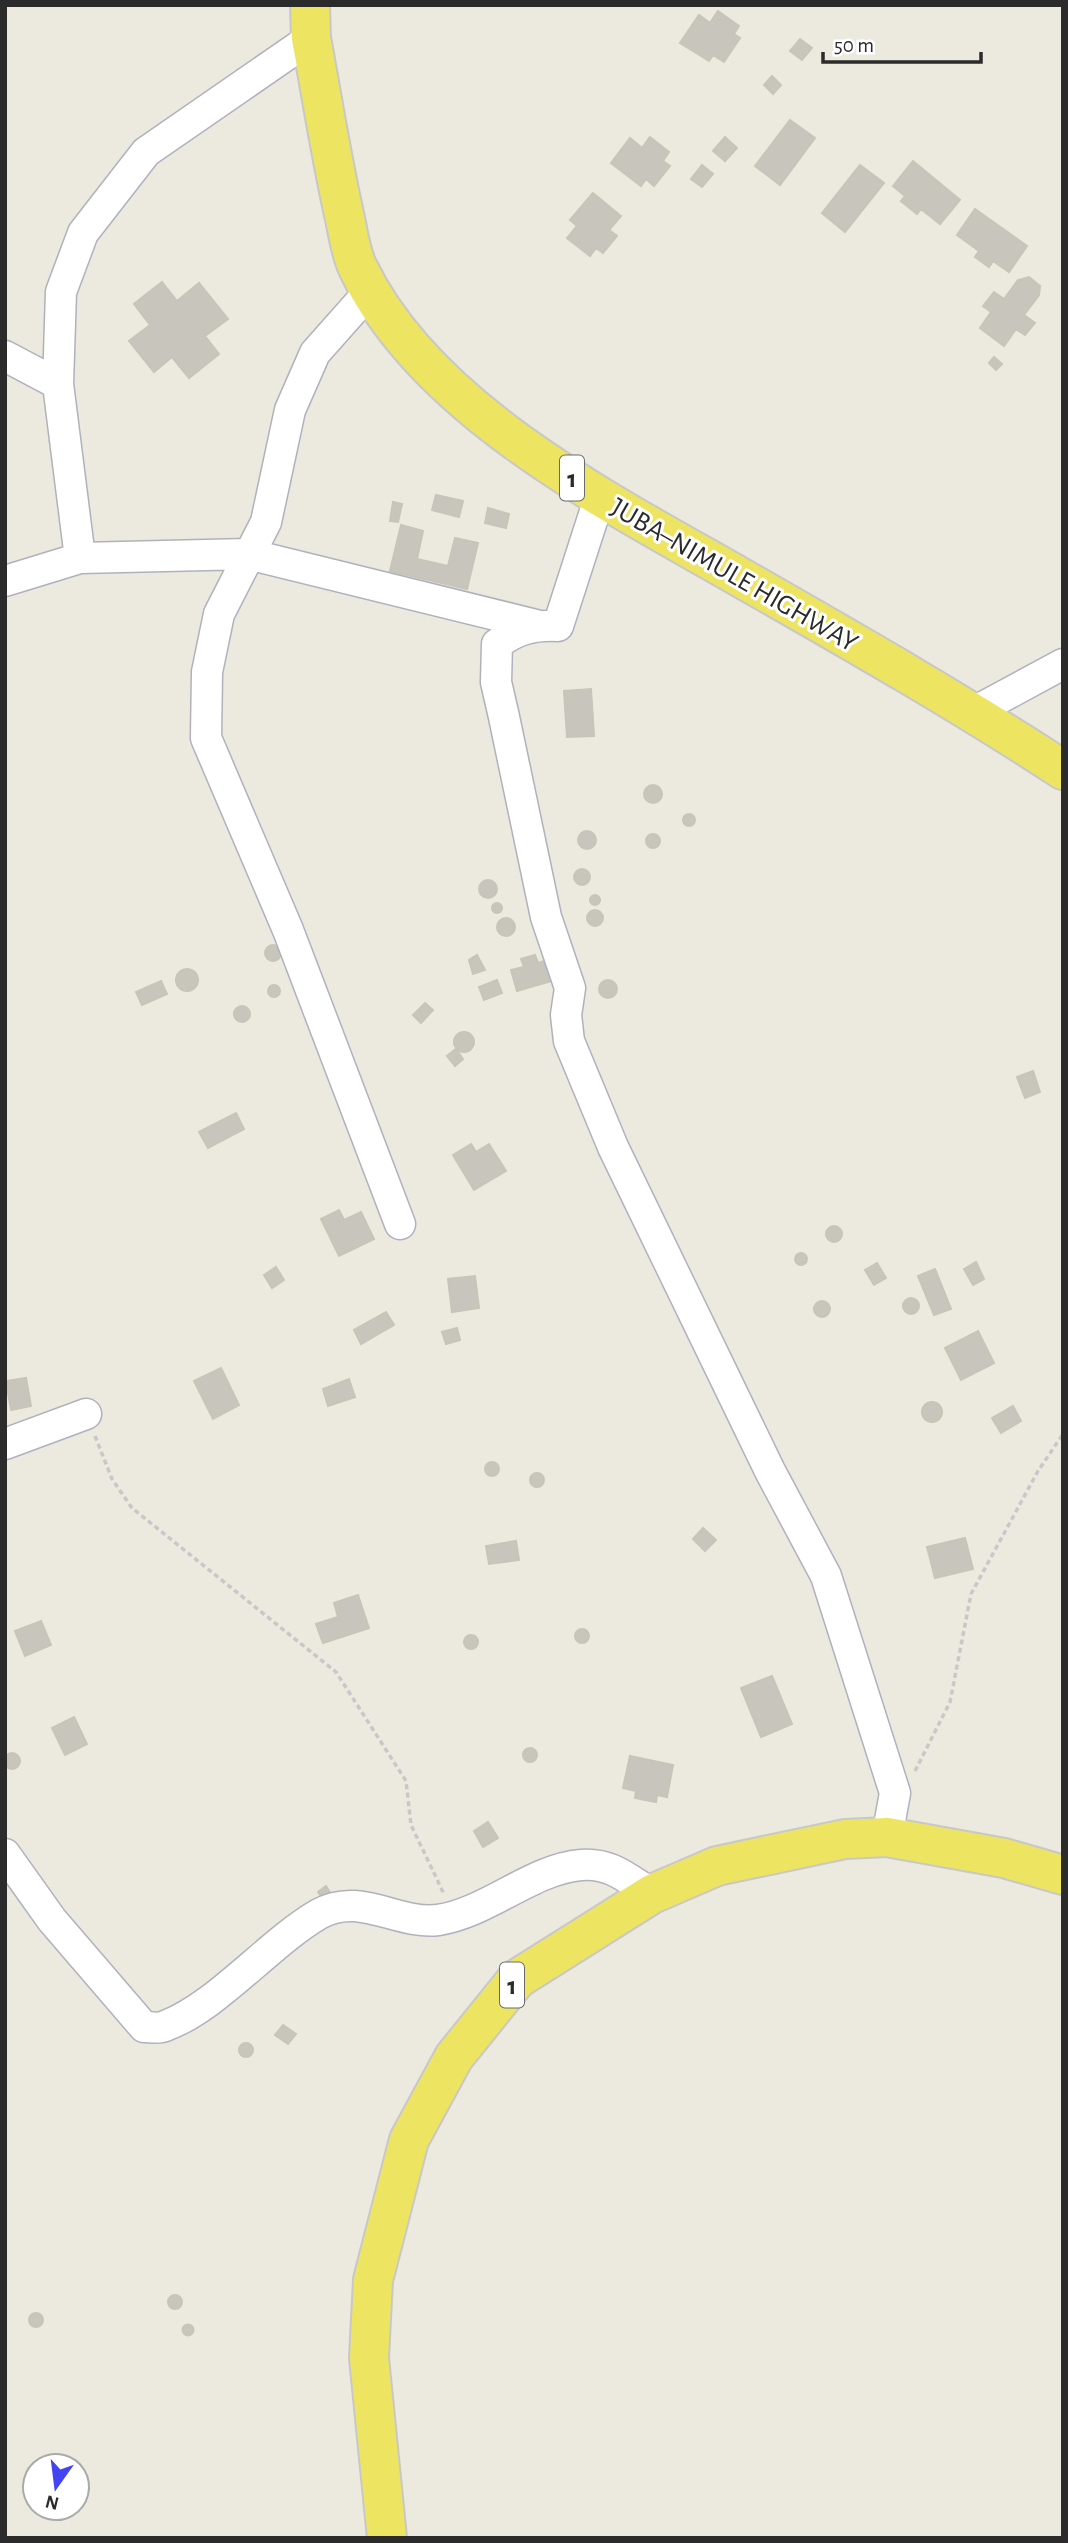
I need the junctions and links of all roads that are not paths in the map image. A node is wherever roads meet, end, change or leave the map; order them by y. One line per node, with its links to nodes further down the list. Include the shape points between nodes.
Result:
1 (310, 22): 2 (main road, JUBA–NIMULE HIGHWAY / 1, via 356,264); 4 (street, via 146,152 83,233 61,292)
2 (370, 291): 5 (main road, JUBA–NIMULE HIGHWAY / 1, via 397,333 463,398 528,449); 6 (street, via 315,353 290,410 266,522)
3 (5, 356): 4 (street)
4 (58, 384): 7 (street)
5 (600, 496): 9 (street, via 558,626); 11 (main road, JUBA–NIMULE HIGHWAY / 1)
6 (248, 554): 7 (street); 9 (street); 13 (street, via 219,614 207,672 206,738 288,930)
7 (80, 558): 8 (street)
8 (5, 581)
9 (536, 625): 16 (street, via 515,631 497,644 496,681 546,917 570,988 569,1041 619,1159 826,1576 895,1793)
10 (1063, 664): 11 (street)
11 (974, 712): 12 (main road, JUBA–NIMULE HIGHWAY / 1)
12 (1063, 770)
13 (400, 1224)
14 (86, 1414): 15 (street)
15 (5, 1444)
16 (887, 1837): 18 (main road, 1, via 1004,1858); 19 (main road, 1, via 845,1839 717,1866)
17 (5, 1854): 19 (street, via 52,1920 144,2027 163,2027 193,2011 321,1913 353,1904 436,1920 579,1865 608,1866)
18 (1063, 1875)
19 (652, 1894): 20 (main road, 1, via 517,1979 454,2057 409,2140 373,2280 369,2345)
20 (387, 2538)

